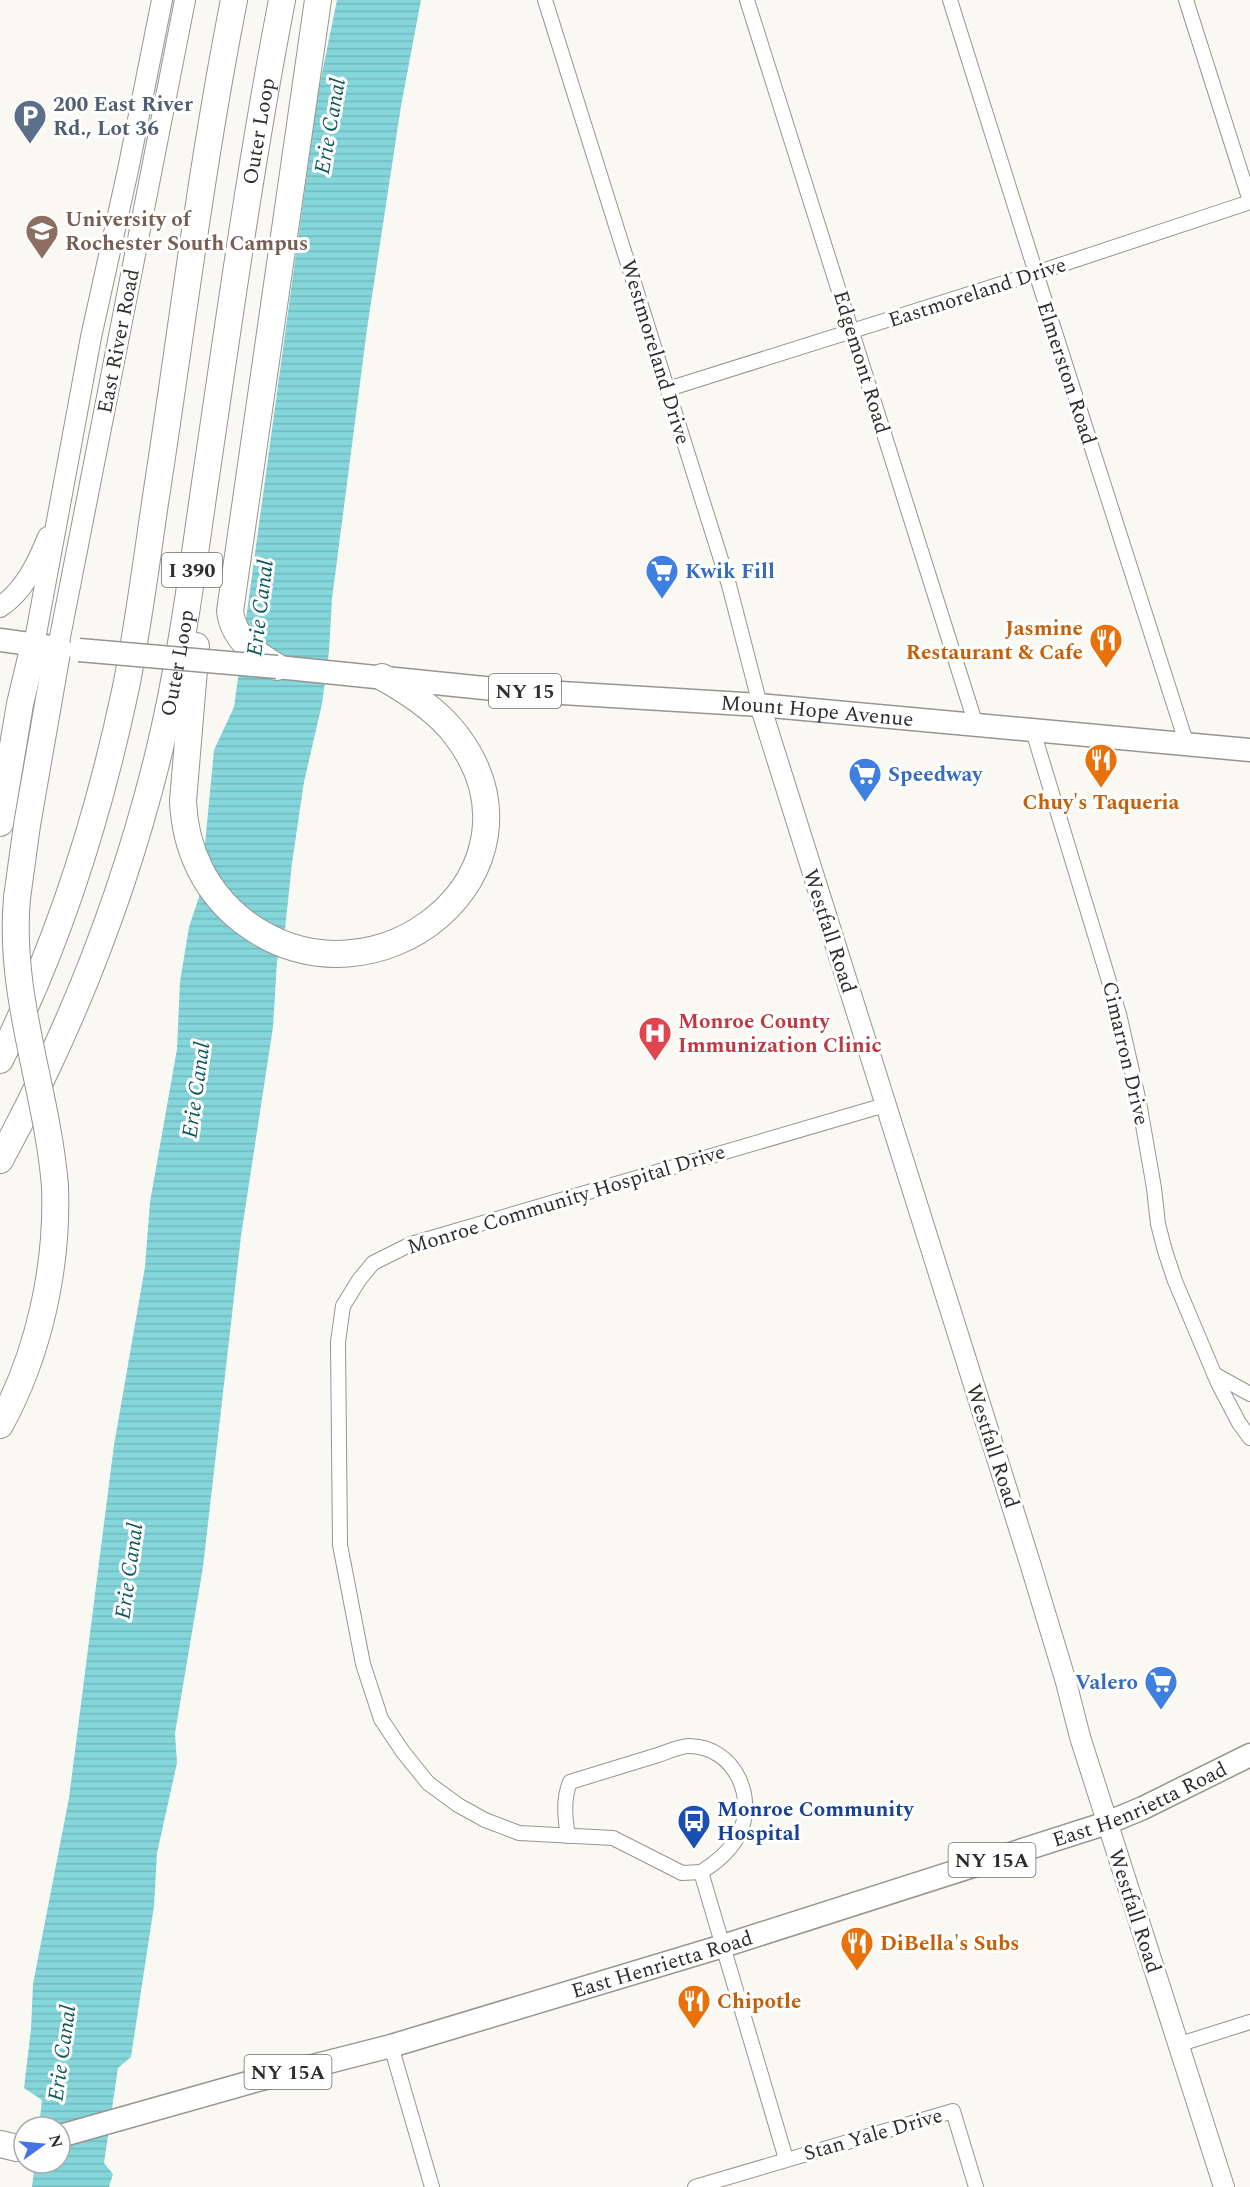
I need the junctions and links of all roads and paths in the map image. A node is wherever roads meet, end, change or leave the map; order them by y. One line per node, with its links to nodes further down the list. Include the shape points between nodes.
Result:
1 (162, 0): 15 (street, East River Road, via 91,337)
2 (185, 0): 18 (street, East River Road)
3 (233, 0): 27 (highway, I 390, via 126,688 84,849 47,953)
4 (282, 0): 14 (highway, Outer Loop / I 390, via 253,154)
5 (318, 0): 19 (highway, via 230,611 232,624 245,643)
6 (545, 0): 13 (street, Westmoreland Drive)
7 (747, 0): 12 (street, Edgemont Road)
8 (950, 0): 11 (street, Elmerston Road)
9 (1186, 0): 10 (street)
10 (1250, 201): 11 (street, Eastmoreland Drive)
11 (1035, 273): 12 (street, Eastmoreland Drive); 24 (street, Elmerston Road)
12 (853, 332): 13 (street, Eastmoreland Drive); 22 (street, Edgemont Road)
13 (668, 389): 21 (street, Westmoreland Drive, via 729,585)
14 (217, 401): 20 (highway, via 183,801 187,836 197,865 212,890 234,913 266,936 296,948 328,954 361,952 402,941 440,916 474,869 483,843 486,829 482,789 462,743 425,704); 30 (highway, Outer Loop / I 390, via 176,673 144,810 91,968)
15 (63, 495): 16 (street, via 29,574 18,592); 18 (street, East River Road)
16 (0, 607)
17 (0, 640): 18 (main road, NY 15)
18 (57, 647): 19 (main road, NY 15, bridge); 26 (highway, via 20,704); 35 (highway, bridge, via 27,825 15,930 19,985 50,1134 55,1186 54,1239 41,1313 21,1379)
19 (278, 667): 20 (main road, NY 15)
20 (382, 676): 21 (main road, Mount Hope Avenue / NY 15, via 500,689)
21 (760, 705): 22 (main road, Mount Hope Avenue / NY 15); 29 (street, Westfall Road)
22 (976, 725): 23 (main road, Mount Hope Avenue / NY 15)
23 (1033, 731): 24 (main road, Mount Hope Avenue / NY 15); 33 (street, Cimarron Drive, via 1119,1014 1165,1251)
24 (1188, 745): 25 (main road, Mount Hope Avenue / NY 15)
25 (1250, 750)
26 (0, 823)
27 (7, 1039): 28 (highway, I 390)
28 (0, 1060)
29 (885, 1105): 38 (street, Westfall Road, via 1030,1563); 39 (street, Monroe Community Hospital Drive, via 411,1244 373,1263 344,1306 338,1342 340,1545 361,1655 381,1719 428,1783 458,1805 519,1833)
30 (22, 1119): 31 (highway, Outer Loop / I 390); 32 (highway)
31 (0, 1160)
32 (0, 1167)
33 (1214, 1374): 34 (street); 36 (street, Cimarron Drive)
34 (1250, 1394)
35 (0, 1425)
36 (1250, 1438)
37 (1250, 1755): 38 (main road, East Henrietta Road / NY 15A)
38 (1107, 1823): 41 (main road, East Henrietta Road / NY 15A); 43 (street, Westfall Road)
39 (568, 1836): 40 (street, Monroe Community Hospital Drive, via 613,1838 682,1873); 40 (street, via 566,1792 570,1782 688,1745 711,1750 729,1763 738,1777 746,1794 745,1816 738,1837 721,1859)
40 (701, 1872): 41 (street)
41 (723, 1946): 44 (main road, East Henrietta Road / NY 15A); 46 (street, Stan Yale Drive)
42 (1250, 2022): 43 (street)
43 (1178, 2045): 50 (street, Westfall Road)
44 (391, 2046): 45 (main road, East Henrietta Road / NY 15A); 47 (street)
45 (72, 2133)
46 (786, 2159): 48 (street, Stan Yale Drive); 49 (street, Stan Yale Drive, via 953,2111)
47 (432, 2187)
48 (695, 2187)
49 (976, 2187)
50 (1224, 2187)

